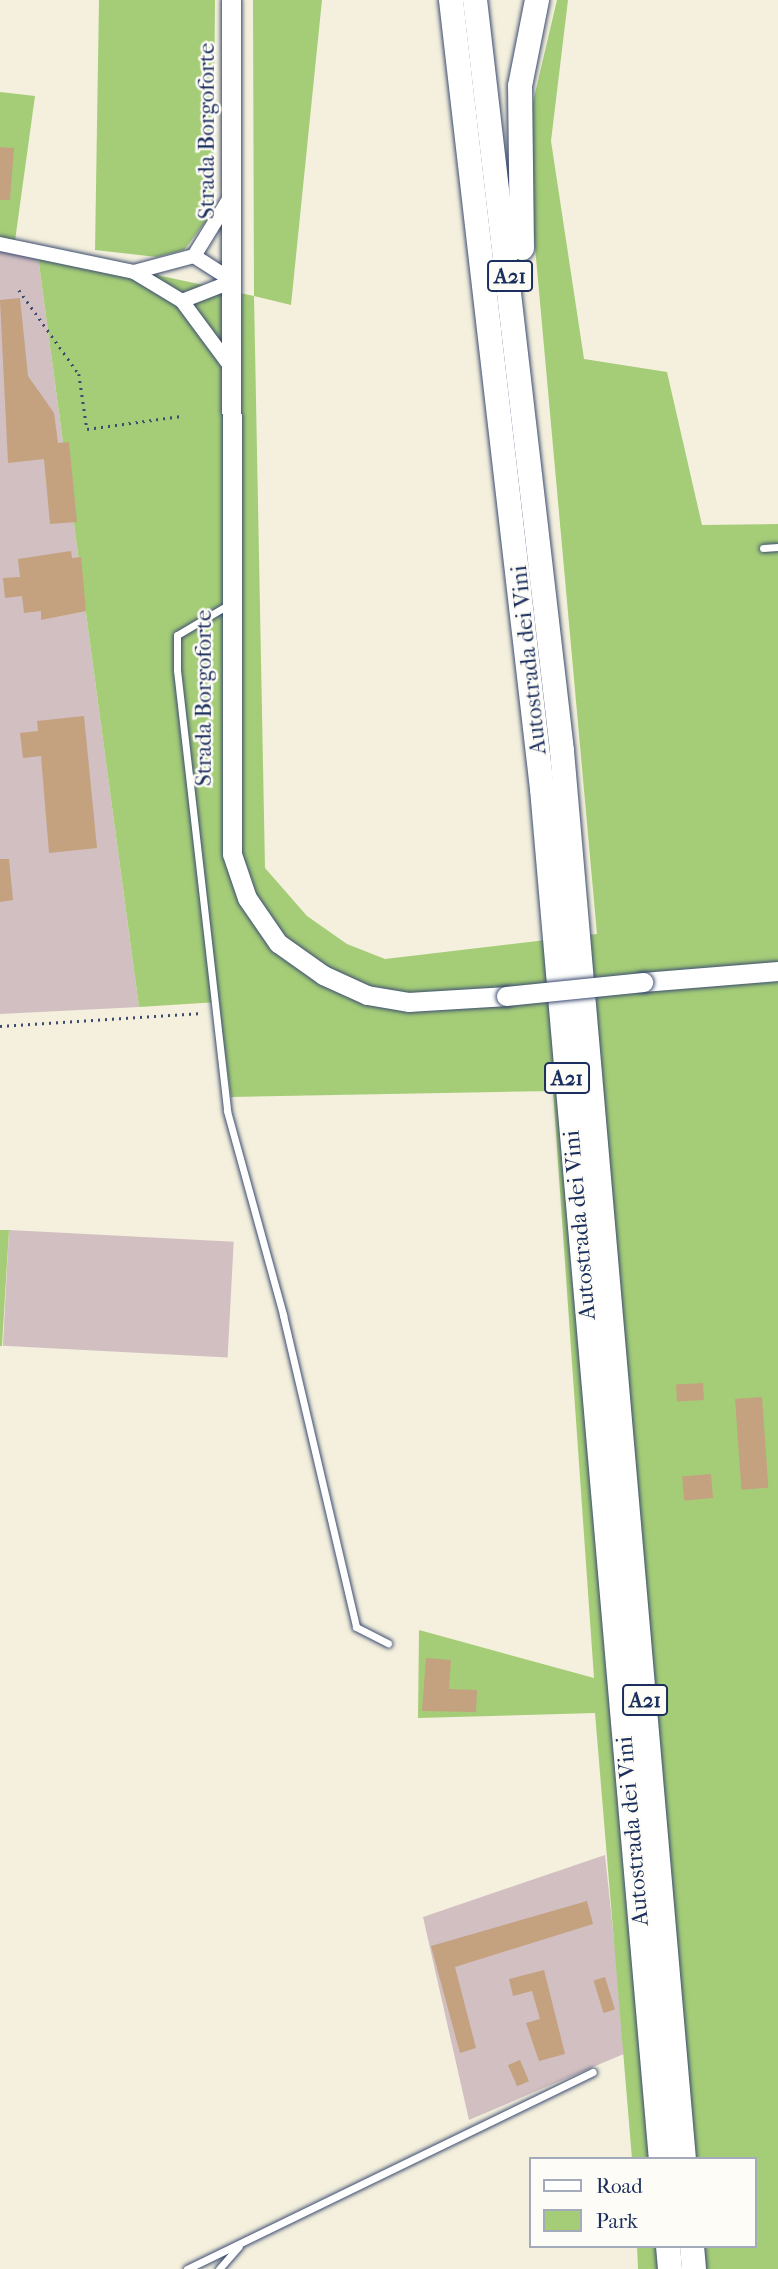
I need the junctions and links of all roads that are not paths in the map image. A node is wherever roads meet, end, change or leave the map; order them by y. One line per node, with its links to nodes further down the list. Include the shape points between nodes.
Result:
1 (231, 0): 5 (main road, Strada Borgoforte)
2 (451, 0): 19 (highway, Autostrada dei Vini / A21, via 542,789)
3 (475, 0): 14 (highway, Autostrada dei Vini / A21)
4 (537, 0): 14 (highway, via 520,86 519,192 538,390)
5 (232, 194): 7 (street); 9 (main road, Strada Borgoforte)
6 (0, 244): 8 (street)
7 (194, 256): 8 (street); 9 (street)
8 (135, 272): 10 (street)
9 (233, 281): 10 (street); 11 (main road, Strada Borgoforte)
10 (182, 301): 11 (street)
11 (233, 371): 15 (main road, Strada Borgoforte)
12 (778, 547): 13 (lane)
13 (763, 548)
14 (542, 552): 20 (highway, Autostrada dei Vini / A21)
15 (228, 605): 16 (main road, Strada Borgoforte, bridge, via 232,854 247,898 278,943 367,995 409,1002); 17 (lane, via 177,635 213,1012 227,1111 283,1315 356,1627)
16 (777, 972)
17 (388, 1643)
18 (593, 2072): 21 (lane)
19 (661, 2157)
20 (684, 2157)
21 (242, 2243): 24 (lane); 25 (lane)
22 (668, 2248): 26 (highway)
23 (692, 2248): 27 (highway)
24 (187, 2269)
25 (219, 2269)
26 (670, 2269)
27 (694, 2269)

